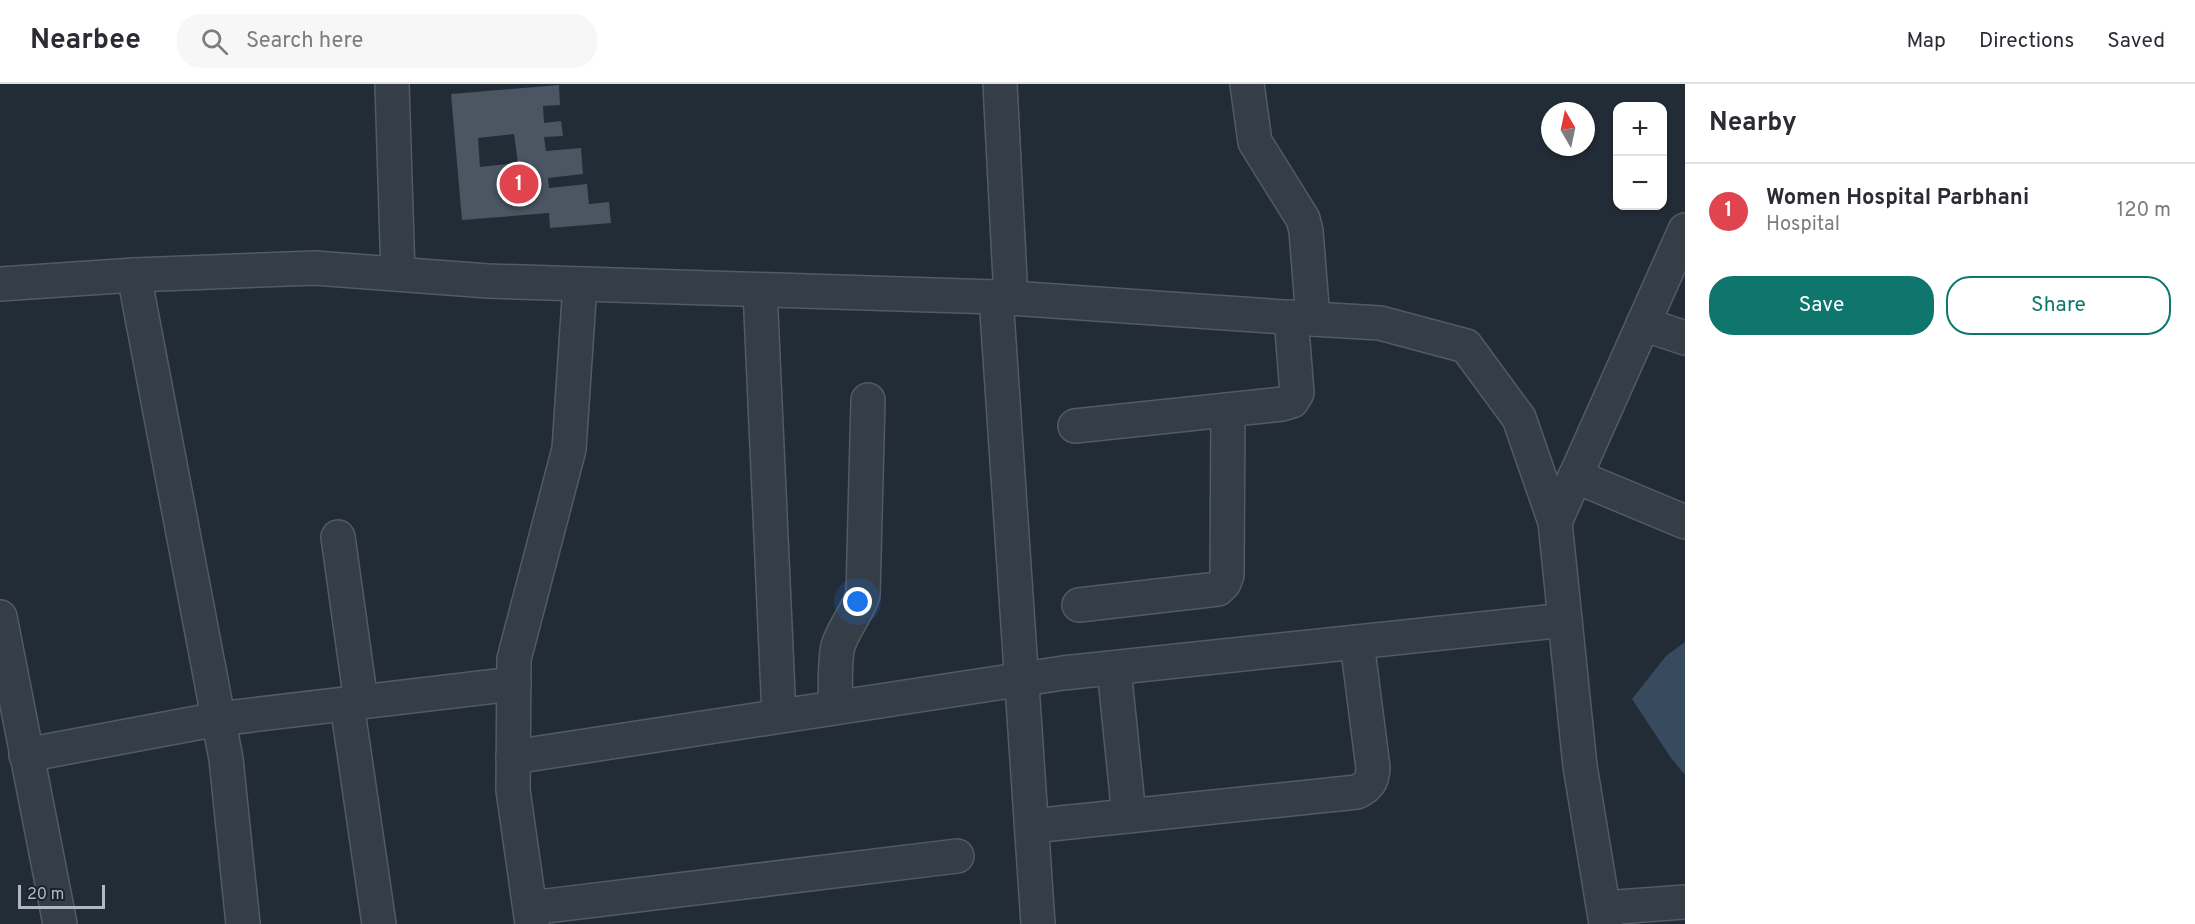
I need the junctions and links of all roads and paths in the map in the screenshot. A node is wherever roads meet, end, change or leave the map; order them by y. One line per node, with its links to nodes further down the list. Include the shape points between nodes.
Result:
1 (392, 84): 5 (street)
2 (1000, 84): 10 (street)
3 (1247, 84): 11 (street, via 1255,142 1303,219 1306,231)
4 (1685, 230): 12 (street)
5 (398, 274): 6 (street, via 315,268); 8 (street)
6 (134, 275): 7 (street); 31 (street)
7 (0, 284)
8 (580, 284): 9 (street); 27 (street, via 569,449 514,659)
9 (759, 290): 10 (street); 30 (street)
10 (1004, 298): 11 (street); 26 (street)
11 (1302, 318): 15 (street, via 1297,393 1292,400); 18 (street, via 1380,323 1466,346 1519,418)
12 (1643, 324): 13 (street); 17 (street)
13 (1685, 338)
14 (868, 400): 29 (street, via 863,594 838,648)
15 (1228, 410): 16 (street); 21 (street, via 1224,583 1218,589)
16 (1075, 426)
17 (1575, 476): 18 (street); 19 (street)
18 (1555, 522): 23 (street)
19 (1685, 522)
20 (339, 537): 28 (street)
21 (1079, 605)
22 (0, 617): 32 (street)
23 (1565, 620): 24 (street); 39 (street, via 1580,766)
24 (1357, 642): 25 (street); 34 (street, via 1374,768 1364,789)
25 (1114, 668): 26 (street); 34 (street)
26 (1022, 679): 29 (street); 35 (street)
27 (514, 684): 28 (street); 33 (street)
28 (354, 703): 31 (street); 42 (street)
29 (835, 707): 30 (street)
30 (779, 716): 33 (street)
31 (218, 719): 32 (street); 41 (street, via 226,759)
32 (26, 756): 40 (street)
33 (513, 757): 38 (street, via 513,790)
34 (1129, 816): 35 (street)
35 (1032, 826): 43 (street)
36 (957, 856): 38 (street)
37 (1685, 902): 39 (street)
38 (531, 916)
39 (1605, 916)
40 (60, 924)
41 (243, 924)
42 (379, 924)
43 (1038, 924)

